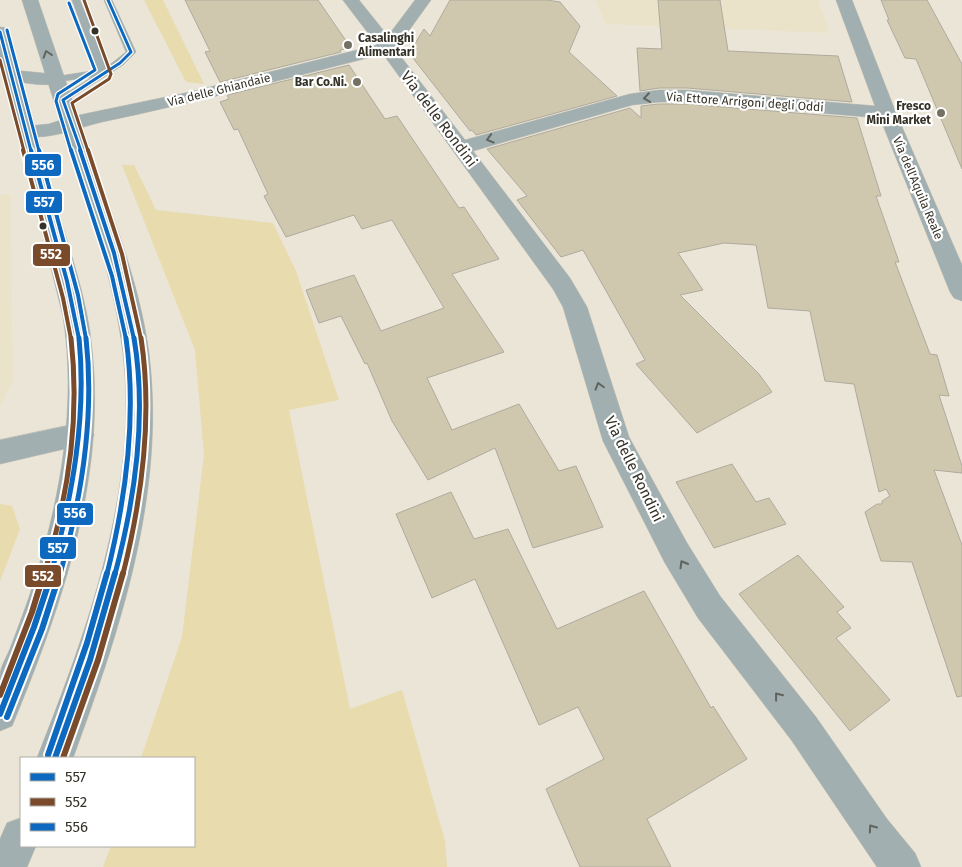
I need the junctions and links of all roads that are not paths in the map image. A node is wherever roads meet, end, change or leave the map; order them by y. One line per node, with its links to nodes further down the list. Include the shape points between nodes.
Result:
1 (30, 0): 11 (street, one-way to 1)
2 (76, 0): 9 (lane)
3 (108, 0): 9 (lane, via 131,52)
4 (351, 0): 8 (street, Via delle Rondini, via 365,18)
5 (844, 0): 12 (street, Via dell'Aquila Reale)
6 (419, 6): 8 (street)
7 (0, 32): 10 (street)
8 (383, 53): 11 (street, Via delle Ghiandaie, via 192,97); 14 (street, Via delle Rondini)
9 (104, 72): 11 (lane); 11 (lane)
10 (12, 75): 11 (street, via 36,79); 13 (street)
11 (63, 101): 13 (street, via 51,130); 19 (street, via 114,254 126,302 136,356 138,406 134,475 120,560 88,668)
12 (887, 114): 14 (street, Via Ettore Arrigoni degli Oddi, one-way to 14, via 659,96 618,103); 15 (street, Via dell'Aquila Reale)
13 (27, 131): 16 (street, via 78,334 82,392)
14 (460, 148): 22 (street, Via delle Rondini, one-way to 14, via 804,729 709,607 686,570 617,441 575,307 544,259)
15 (962, 292)
16 (80, 435): 17 (street); 18 (street, via 56,561 31,638)
17 (0, 452)
18 (0, 714)
19 (55, 757)
20 (20, 839): 21 (street)
21 (7, 867)
22 (901, 867)

